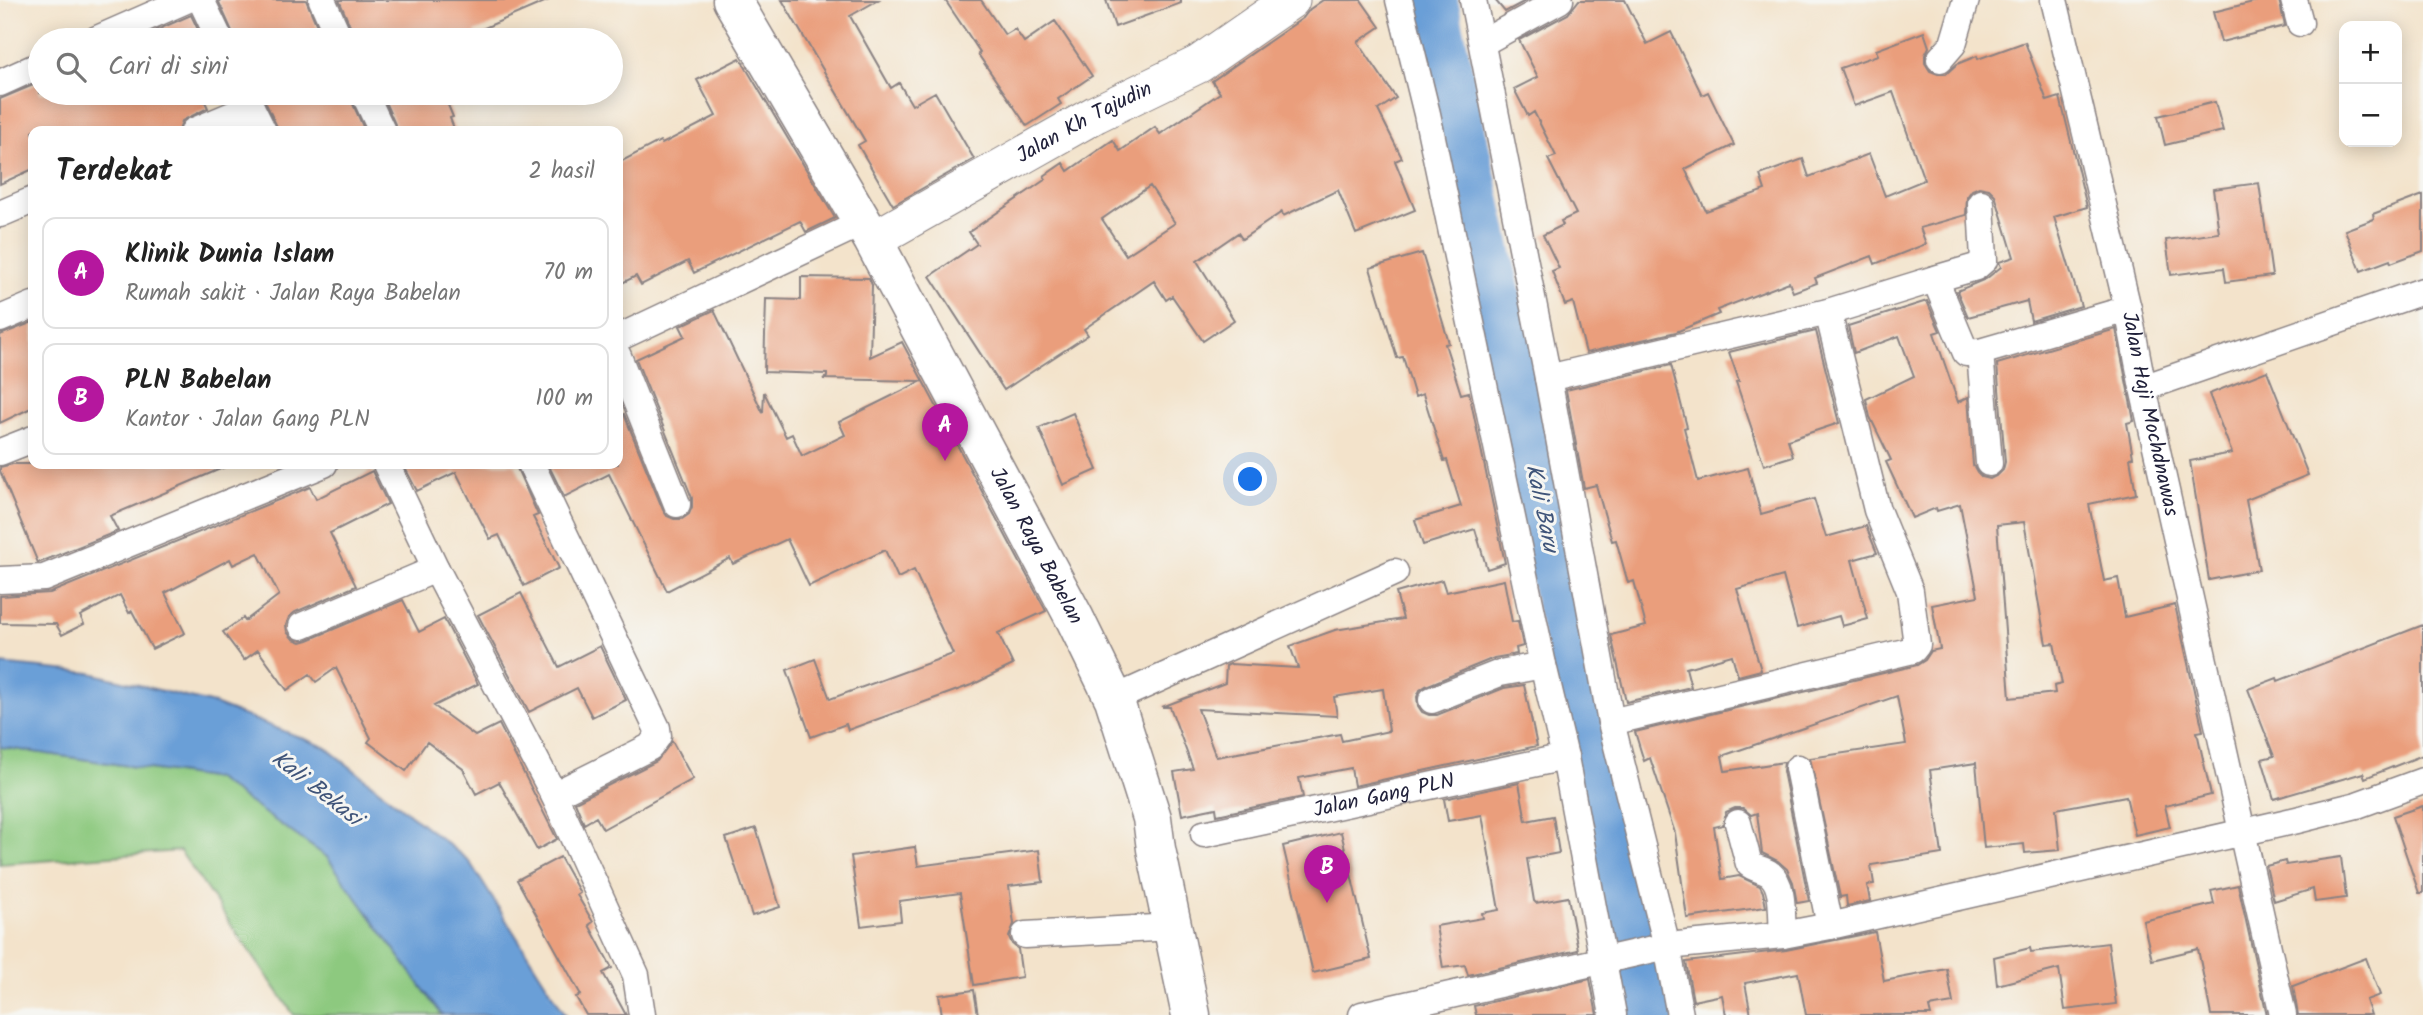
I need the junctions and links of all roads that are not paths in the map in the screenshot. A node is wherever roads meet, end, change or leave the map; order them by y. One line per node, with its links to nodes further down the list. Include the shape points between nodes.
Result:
1 (186, 0): 11 (street)
2 (201, 0): 12 (street)
3 (322, 0): 13 (street)
4 (732, 0): 27 (main road, Jalan Raya Babelan)
5 (1291, 0): 27 (street, Jalan Kh Tajudin, via 1199,64)
6 (1399, 0): 50 (street)
7 (1473, 0): 14 (street)
8 (1560, 0): 14 (street)
9 (1966, 0): 15 (street, via 1953,44)
10 (2054, 0): 31 (street, Jalan Haji Mochdnawas)
11 (122, 28)
12 (214, 28)
13 (335, 28)
14 (1482, 43): 37 (street)
15 (1940, 59)
16 (28, 70): 17 (street)
17 (0, 83)
18 (238, 105): 21 (street)
19 (250, 105): 22 (street)
20 (370, 105): 23 (street)
21 (203, 126)
22 (260, 126)
23 (380, 126)
24 (28, 202): 26 (street)
25 (1981, 203): 28 (street, via 1984,260 1976,267)
26 (0, 214)
27 (867, 232): 34 (street); 51 (main road, Jalan Raya Babelan, via 1076,619)
28 (1935, 279): 32 (street); 35 (street, via 1966,353)
29 (2423, 291): 38 (street)
30 (28, 307): 33 (street)
31 (2128, 309): 35 (street); 38 (street, Jalan Haji Mochdnawas)
32 (1828, 312): 37 (street); 53 (street, via 1877,510 1910,591 1917,645 1913,650)
33 (0, 319)
34 (623, 336)
35 (1980, 352): 41 (street)
36 (623, 369): 45 (street)
37 (1548, 378): 53 (street)
38 (2143, 388): 59 (street, Jalan Haji Mochdnawas)
39 (28, 441): 40 (street)
40 (0, 452)
41 (1989, 463)
42 (312, 469): 48 (street, via 44,578)
43 (388, 469): 46 (street)
44 (533, 469): 57 (street, via 658,736 650,747)
45 (677, 504)
46 (436, 569): 49 (street); 57 (street)
47 (1395, 572): 51 (street)
48 (0, 580)
49 (302, 626)
50 (1543, 666): 52 (street, via 1500,673); 54 (street)
51 (1114, 699): 62 (main road, Jalan Raya Babelan, via 1152,818)
52 (1432, 699)
53 (1611, 722): 65 (street)
54 (1565, 757): 60 (street, Jalan Gang PLN); 66 (street)
55 (1798, 768): 61 (street)
56 (2423, 781): 59 (street, via 2357,805)
57 (554, 795): 67 (street, via 636,975)
58 (1738, 823): 64 (street, via 1749,864 1767,872 1779,887)
59 (2243, 831): 61 (street); 72 (street, Jalan Haji Mochdnawas)
60 (1203, 834)
61 (1830, 926): 64 (street)
62 (1173, 927): 63 (street); 68 (main road, Jalan Raya Babelan)
63 (1024, 934)
64 (1783, 935): 65 (street)
65 (1657, 949): 66 (street); 71 (street)
66 (1612, 958): 69 (street); 70 (street)
67 (642, 1015)
68 (1191, 1015)
69 (1362, 1015)
70 (1613, 1015)
71 (1680, 1015)
72 (2283, 1015)

